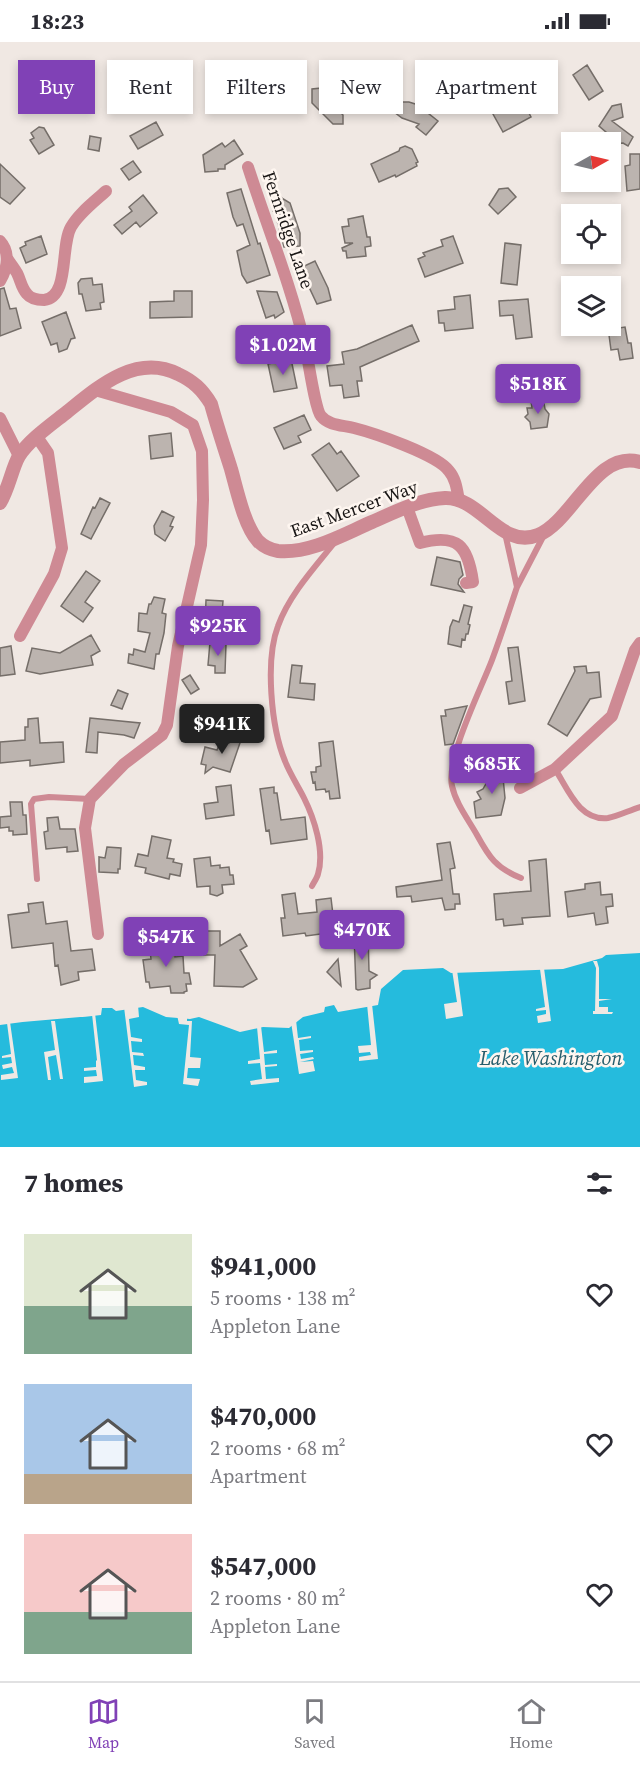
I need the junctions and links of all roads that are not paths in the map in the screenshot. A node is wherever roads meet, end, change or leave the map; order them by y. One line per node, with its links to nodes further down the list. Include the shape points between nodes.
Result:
1 (248, 167): 11 (street, Fernridge Lane, via 294,304 321,416 338,426 413,449 442,464 454,478)
2 (106, 191): 4 (street, via 70,228 64,244 61,284 49,299 29,297)
3 (0, 241): 4 (street, via 6,247)
4 (7, 258): 5 (street)
5 (0, 281)
6 (95, 390): 8 (street, East Mercer Way); 16 (street, East Mercer Way, via 137,368 163,369 191,380 211,404 241,504 258,541 275,551 302,550); 23 (street, via 171,412 193,425 202,451 203,500 201,545 178,646 167,725 162,735 124,764)
7 (0, 418): 9 (street)
8 (37, 437): 9 (street, East Mercer Way); 19 (street, via 48,453 62,548 54,574)
9 (19, 456): 12 (street, East Mercer Way)
10 (640, 462): 14 (street, via 622,462 603,471)
11 (459, 501): 13 (street, East Mercer Way, via 447,498); 15 (street, East Mercer Way, via 472,506)
12 (0, 503)
13 (407, 507): 16 (street, East Mercer Way); 17 (street, via 420,543 447,540 464,550 473,582)
14 (549, 528): 15 (street, via 523,538); 18 (lane)
15 (505, 533): 18 (lane)
16 (341, 535): 27 (lane, via 292,600 278,626 273,656 274,728 316,830 319,864)
17 (466, 583)
18 (517, 587): 25 (lane, via 457,748 452,785 490,858)
19 (20, 636)
20 (640, 644): 21 (street, via 612,716)
21 (555, 769): 22 (street); 24 (lane, via 580,808 594,817 609,818)
22 (520, 788)
23 (90, 799): 26 (lane, via 34,799 31,804); 28 (street, via 85,828)
24 (640, 807)
25 (521, 878)
26 (37, 879)
27 (312, 886)
28 (98, 934)

